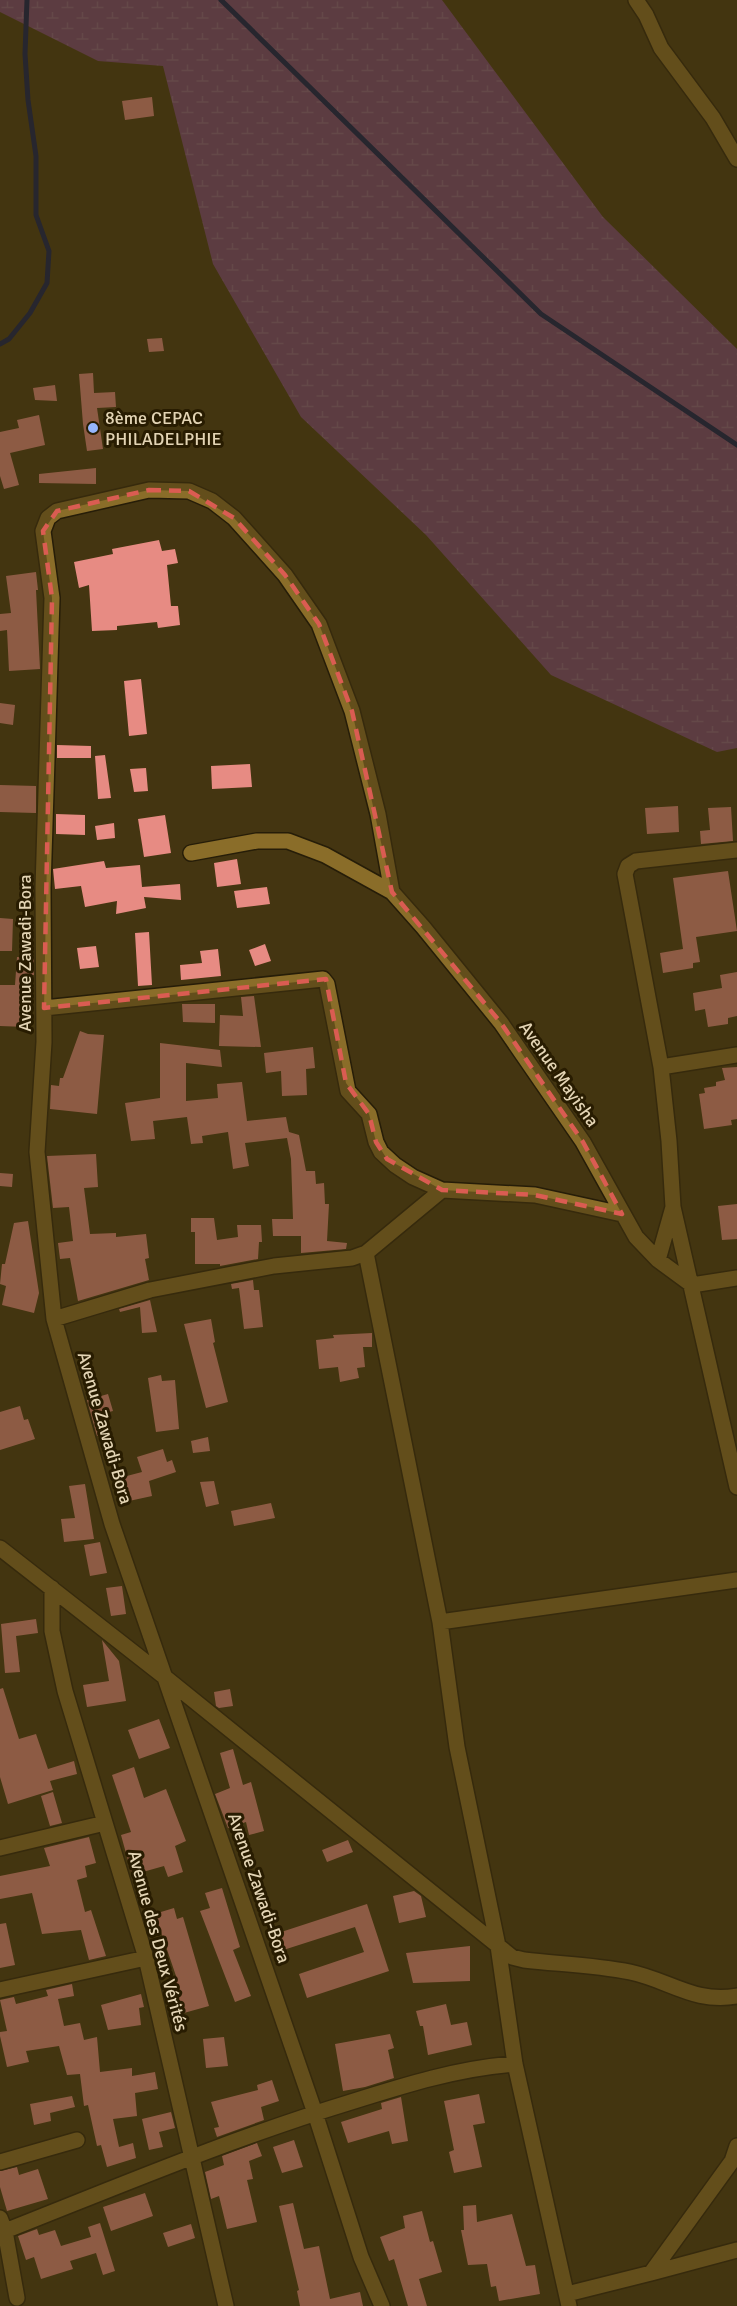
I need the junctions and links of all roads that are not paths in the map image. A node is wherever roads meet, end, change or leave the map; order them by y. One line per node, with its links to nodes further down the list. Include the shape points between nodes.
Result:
1 (636, 0): 2 (street, via 661,48 713,118)
2 (737, 159)
3 (737, 850): 8 (street, via 636,861 625,874)
4 (191, 853): 5 (street, Avenue Mayisha, via 257,841 288,841 325,855)
5 (392, 892): 6 (street, Avenue Zawadi-Bora, via 378,814 352,711 319,624 285,575 234,518 212,501 189,491 149,490 57,511 48,518 43,531 52,598 43,888); 11 (street, Avenue Mayisha, via 501,1023 583,1142)
6 (44, 1008): 9 (street, via 323,979 346,1083 351,1096 369,1114 381,1152 405,1172); 16 (street, Avenue Zawadi-Bora, via 37,1152)
7 (737, 1055): 8 (street)
8 (661, 1067): 10 (street)
9 (442, 1190): 11 (street, via 535,1195); 12 (street)
10 (673, 1207): 13 (street); 15 (street)
11 (622, 1214): 13 (street, Avenue Mayisha, via 636,1237)
12 (366, 1253): 16 (street, via 150,1290); 21 (street)
13 (658, 1260): 15 (street, Avenue Mayisha)
14 (737, 1278): 15 (street)
15 (692, 1285): 17 (street)
16 (54, 1319): 22 (street, Avenue Zawadi-Bora, via 112,1524)
17 (737, 1487)
18 (0, 1548): 20 (street)
19 (737, 1580): 21 (street)
20 (52, 1588): 22 (street); 23 (street, Avenue des Deux Vérités, via 52,1631 61,1671)
21 (440, 1622): 25 (street, via 457,1747)
22 (166, 1678): 25 (street); 30 (street, Avenue Zawadi-Bora)
23 (105, 1823): 24 (street); 26 (street, Avenue des Deux Vérités)
24 (0, 1848)
25 (498, 1946): 28 (street, via 518,1959 631,1972 707,1998); 29 (street)
26 (146, 1958): 27 (street); 33 (street, Avenue des Deux Vérités)
27 (0, 1990)
28 (737, 1996)
29 (515, 2064): 30 (street, via 418,2081); 39 (street)
30 (315, 2113): 33 (street); 41 (street, Avenue Zawadi-Bora, via 361,2257)
31 (77, 2140): 34 (street)
32 (737, 2146): 37 (street, via 732,2160)
33 (192, 2157): 35 (street); 40 (street, Avenue des Deux Vérités)
34 (0, 2162)
35 (2, 2224): 38 (street)
36 (737, 2250): 37 (street)
37 (651, 2273): 39 (street)
38 (17, 2298)
39 (568, 2300)
40 (226, 2306)
41 (382, 2306)

